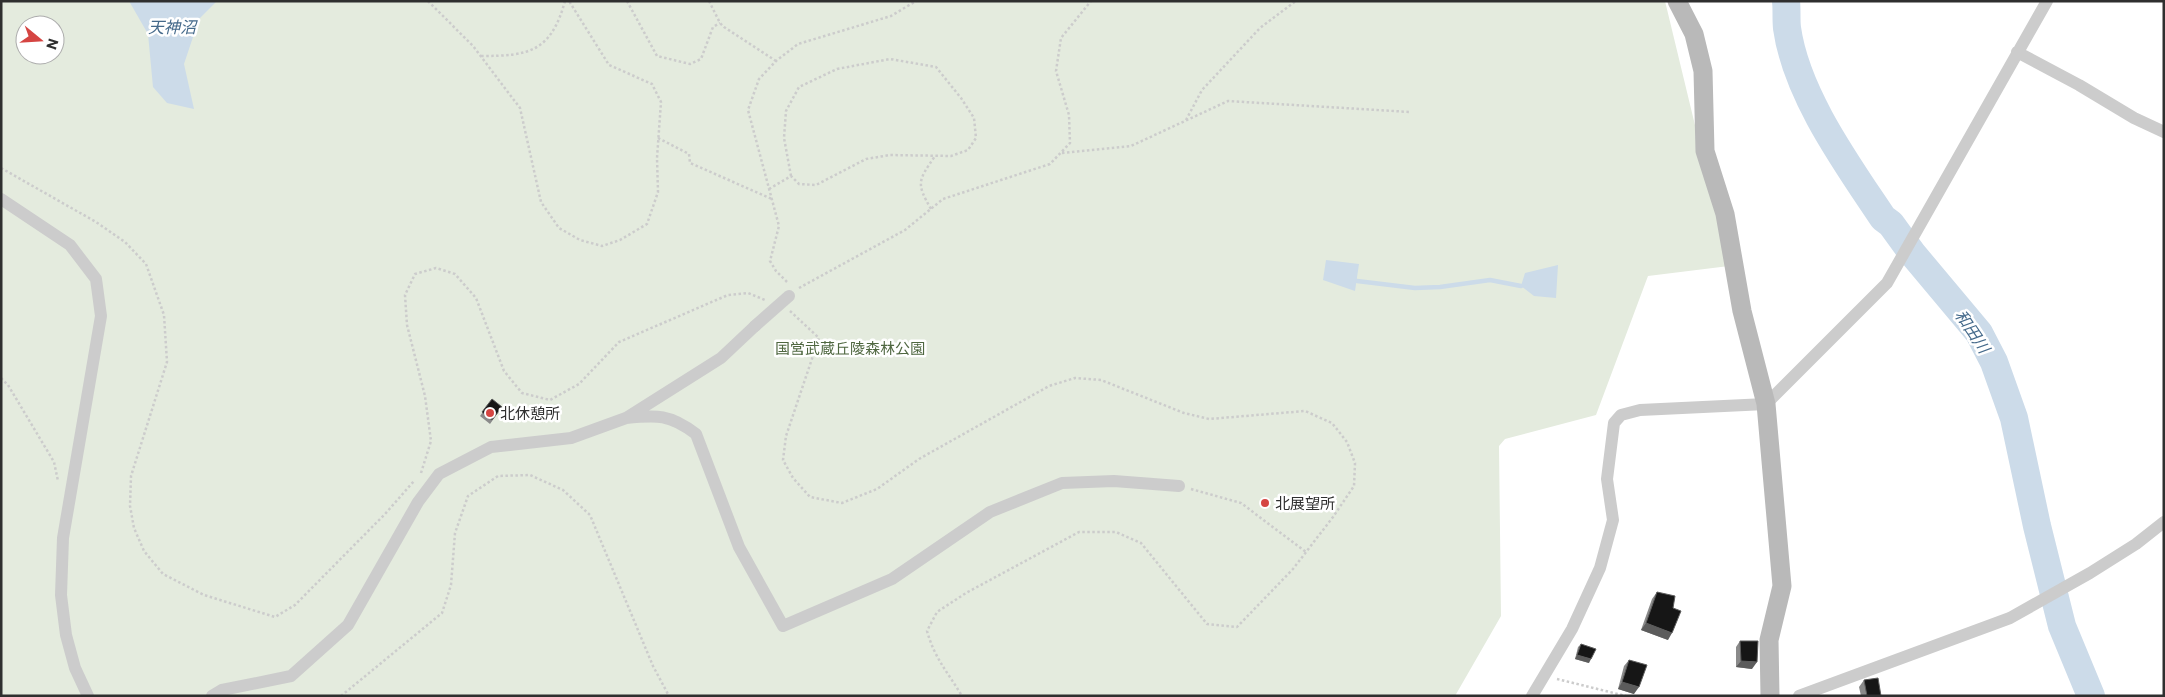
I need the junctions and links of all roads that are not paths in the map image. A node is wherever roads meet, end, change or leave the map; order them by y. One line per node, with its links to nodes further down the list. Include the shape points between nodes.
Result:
1 (1677, 1): 7 (street, via 1694,34 1703,71 1705,150 1725,214 1742,311)
2 (2047, 1): 3 (street)
3 (2017, 52): 4 (street); 7 (street, via 1887,283)
4 (2164, 132)
5 (1, 199): 11 (street, via 70,245 96,280 101,316 63,538 61,595 75,668)
6 (792, 293): 8 (street, bridge, via 720,358)
7 (1766, 404): 13 (street, via 1640,410 1621,415 1614,423 1607,479 1613,520 1600,568 1572,629); 14 (street, via 1782,586 1769,640)
8 (626, 418): 9 (street, via 655,415 681,422 696,434 739,546 783,626 892,579 990,512 1062,483 1114,481); 12 (street, via 571,438 491,447 439,474 418,502 348,625 291,676 222,690)
9 (1179, 486)
10 (2164, 522): 15 (street, via 2090,573 2010,618)
11 (88, 696)
12 (212, 696)
13 (1532, 696)
14 (1770, 696)
15 (1799, 696)

